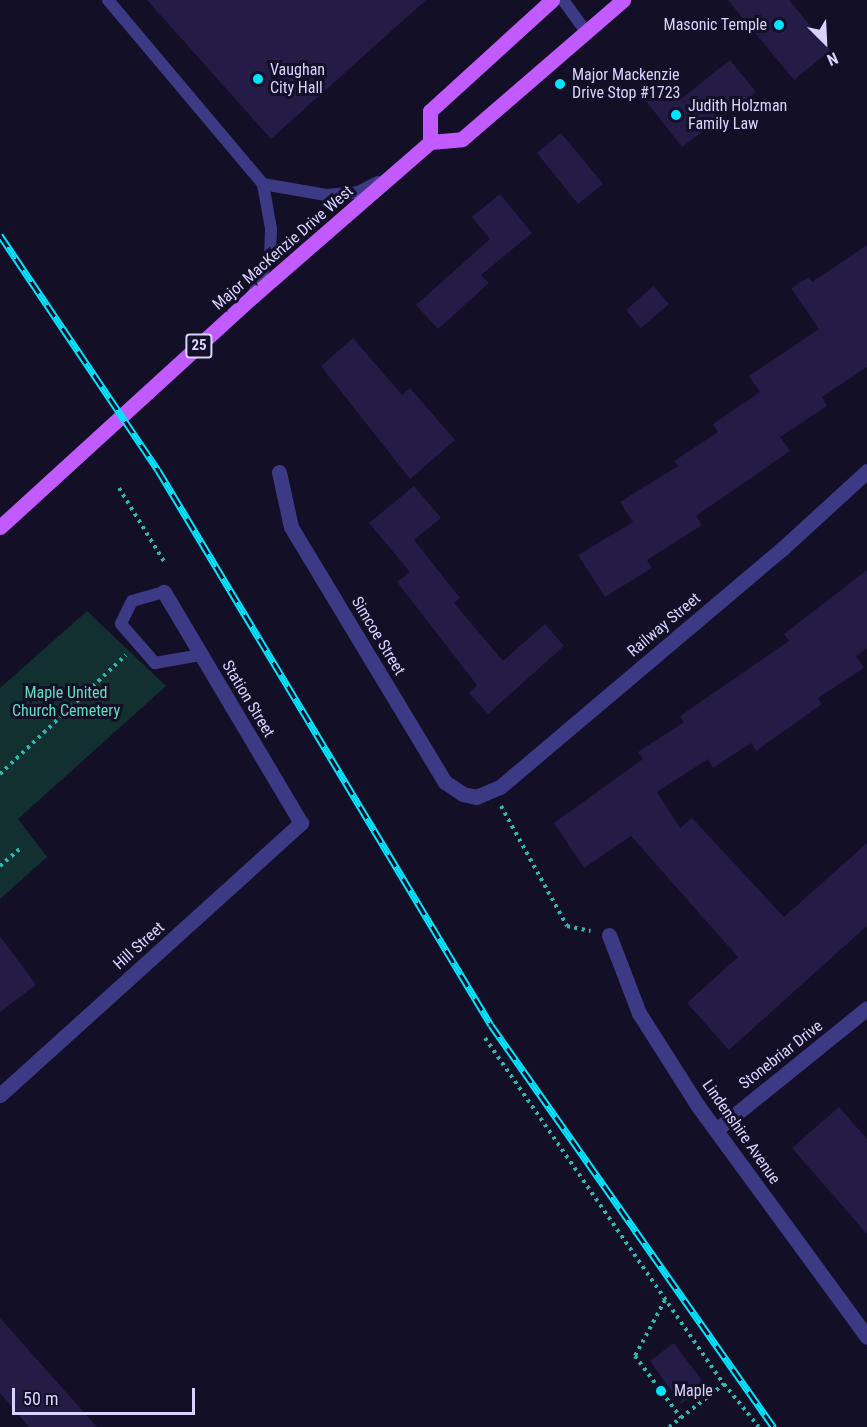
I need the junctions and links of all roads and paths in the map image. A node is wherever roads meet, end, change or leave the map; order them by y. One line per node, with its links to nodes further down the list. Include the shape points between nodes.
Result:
1 (108, 0): 8 (lane)
2 (552, 0): 6 (main road, via 429,111)
3 (563, 0): 5 (lane)
4 (623, 0): 5 (main road)
5 (586, 32): 6 (main road, via 462,139)
6 (430, 142): 7 (main road, Major MacKenzie Drive West / 25)
7 (403, 170): 8 (lane, via 358,192 326,195); 9 (main road, Major MacKenzie Drive West / 25)
8 (263, 184): 9 (lane, via 271,229 270,254)
9 (253, 296): 13 (main road, Major MacKenzie Drive West / 25)
10 (867, 471): 19 (street, Railway Street, via 765,564)
11 (279, 472): 20 (street, Simcoe Street, via 291,527 446,782 463,795)
12 (120, 488): 14 (path)
13 (0, 527)
14 (165, 563)
15 (164, 592): 16 (lane, via 132,602 121,624); 17 (street, Station Street)
16 (138, 644): 17 (lane, via 155,663); 18 (path)
17 (201, 655): 21 (street, Station Street)
18 (0, 774)
19 (491, 790): 20 (street, Railway Street); 24 (path, via 567,926)
20 (476, 797)
21 (301, 824): 27 (street, Hill Street)
22 (22, 847): 23 (path)
23 (0, 866)
24 (609, 935): 28 (street, Lindenshire Avenue, via 639,1013)
25 (867, 1008): 28 (street, Stonebriar Drive)
26 (485, 1038): 29 (path)
27 (0, 1095)
28 (716, 1130): 30 (street, Lindenshire Avenue)
29 (665, 1299): 31 (path); 32 (path, via 635,1356)
30 (867, 1337)
31 (724, 1384): 32 (path); 34 (path)
32 (681, 1418): 33 (path)
33 (669, 1427)
34 (759, 1427)

